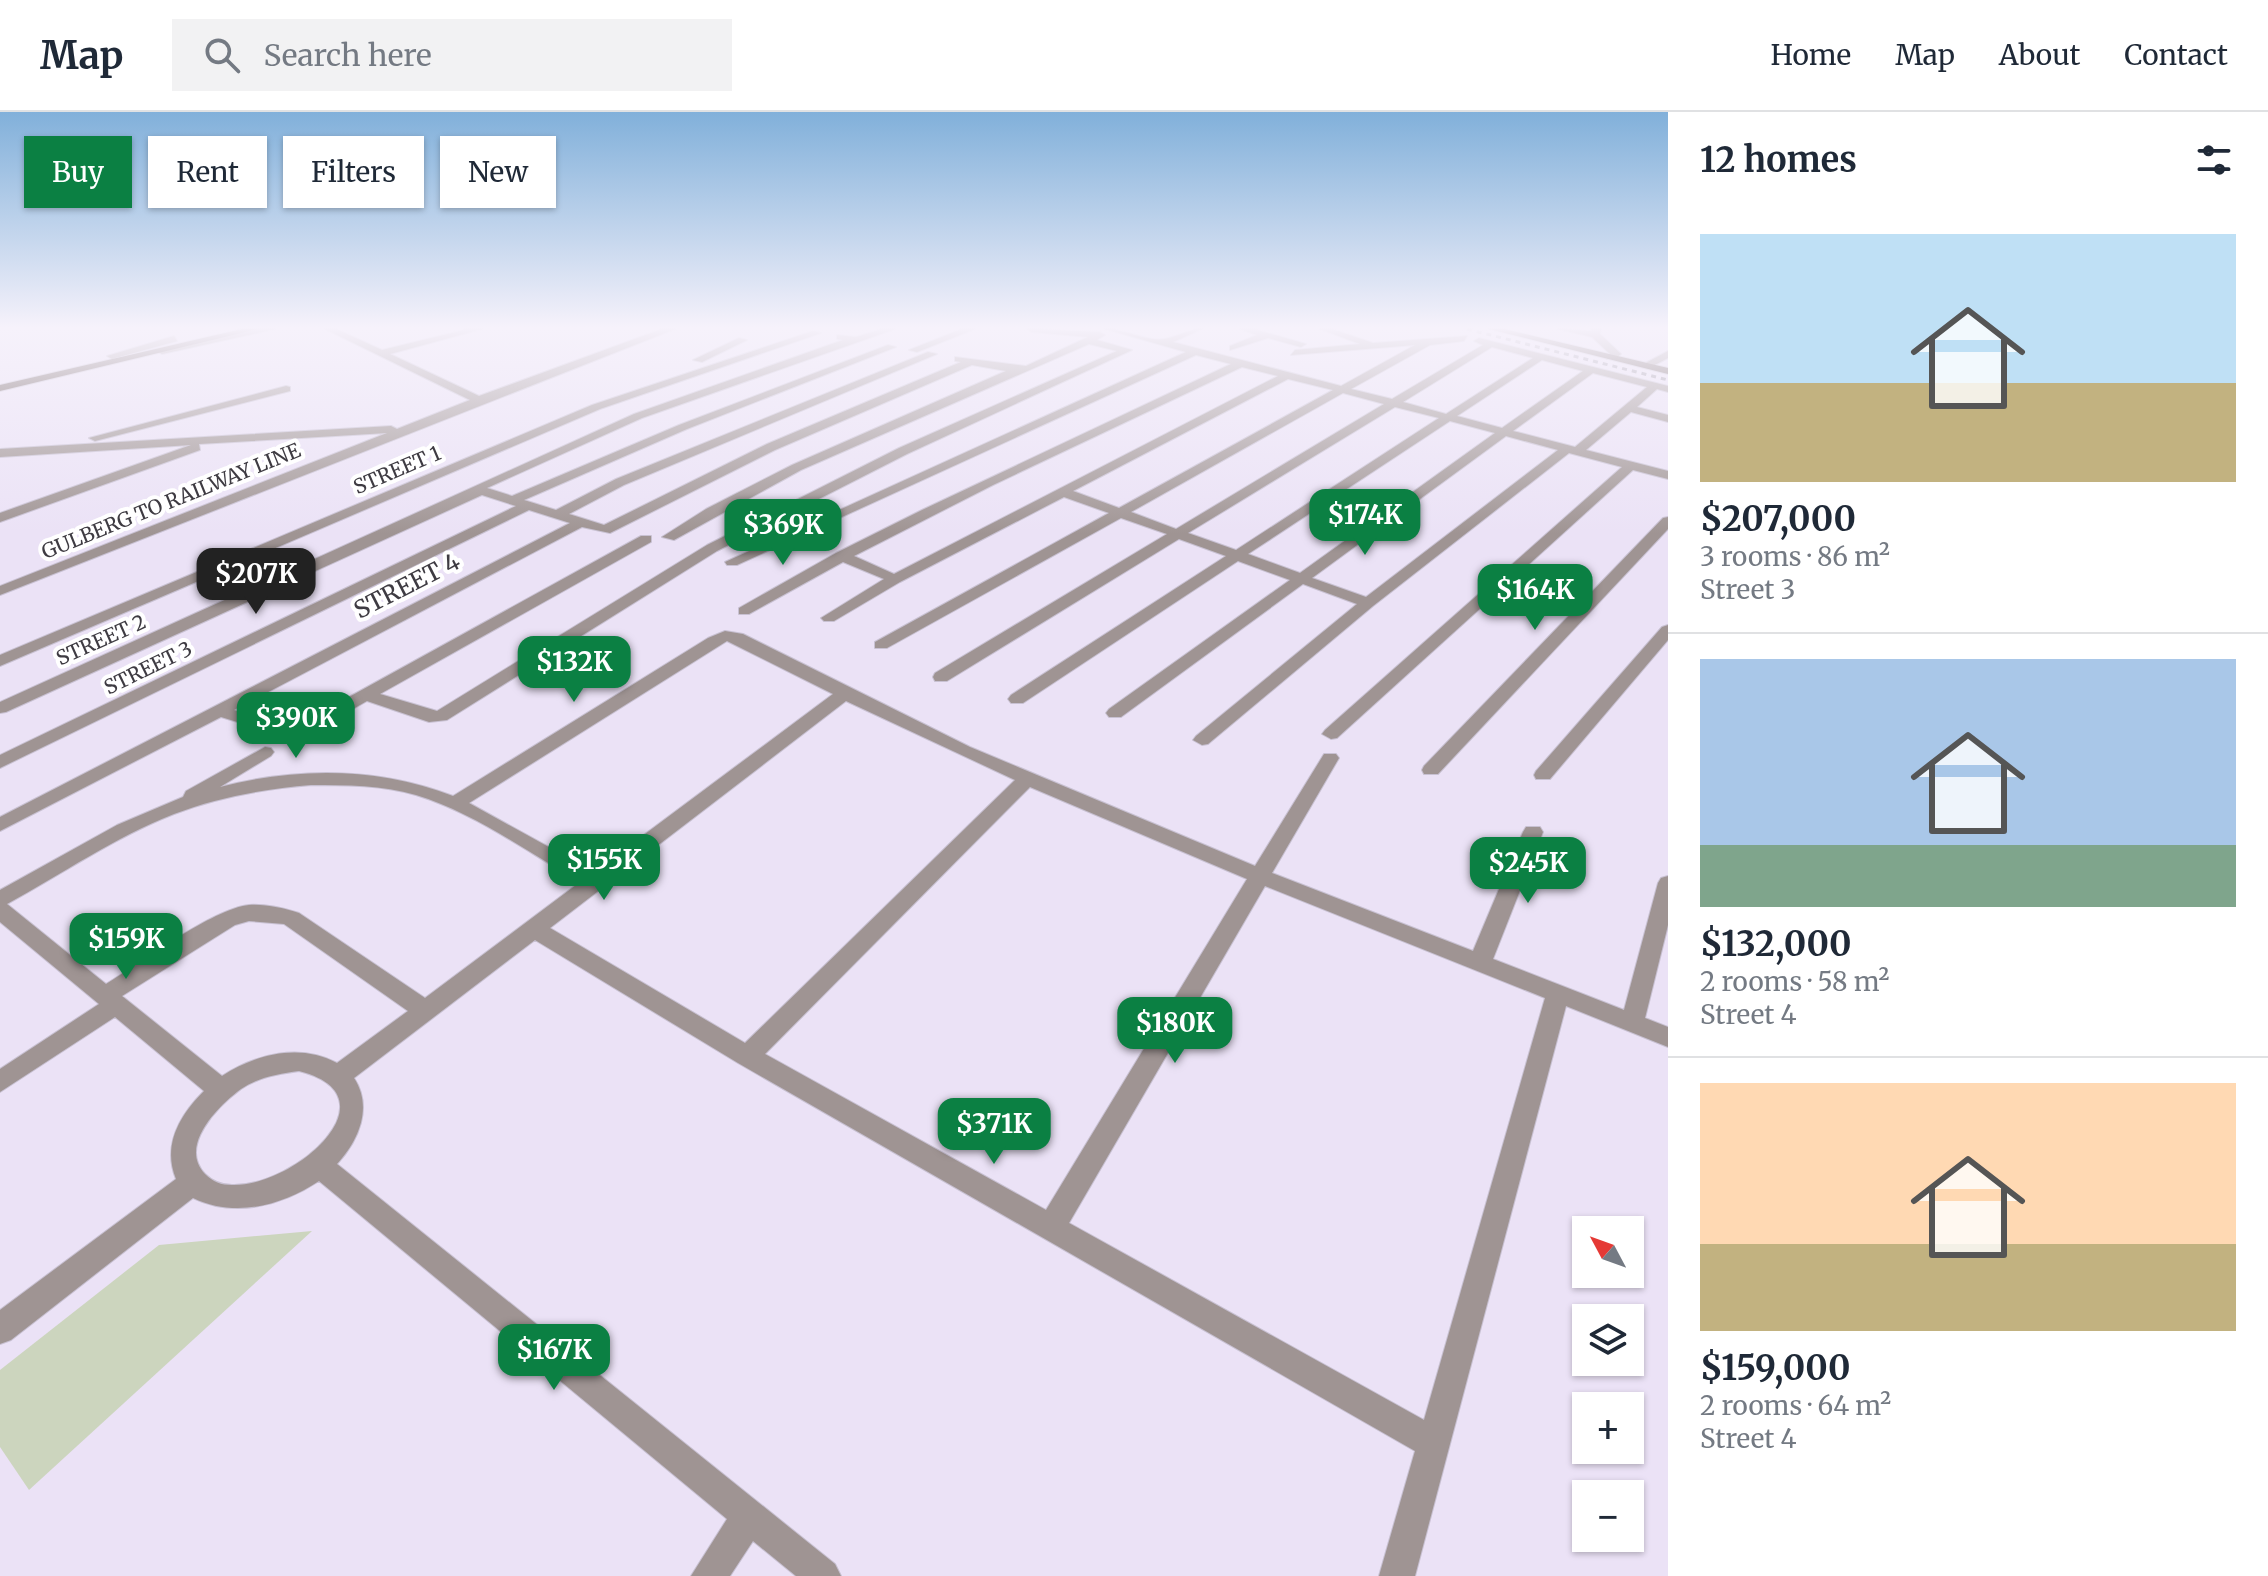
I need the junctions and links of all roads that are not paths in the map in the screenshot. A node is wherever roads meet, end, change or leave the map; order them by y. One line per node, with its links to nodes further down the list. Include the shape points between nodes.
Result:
1 (253, 397): 34 (street)
2 (473, 397): 21 (street)
3 (486, 397): 21 (street, GULBERG TO RAILWAY LINE)
4 (617, 397): 23 (street)
5 (625, 397): 23 (street, STREET 1)
6 (691, 397): 25 (street)
7 (760, 397): 29 (street, STREET 3)
8 (825, 397): 31 (street)
9 (887, 397): 33 (street)
10 (955, 397): 37 (street)
11 (1028, 397): 40 (street)
12 (1088, 397): 55 (street, via 902,477)
13 (1167, 397): 54 (street)
14 (1245, 397): 43 (street)
15 (1325, 397): 45 (street)
16 (1373, 397): 22 (street)
17 (1399, 397): 22 (street)
18 (1476, 397): 26 (street)
19 (1552, 397): 30 (street)
20 (1642, 397): 24 (street)
21 (479, 400): 28 (street, GULBERG TO RAILWAY LINE)
22 (1391, 402): 26 (street); 50 (street)
23 (596, 407): 25 (street); 64 (street, STREET 1)
24 (1629, 408): 27 (street); 35 (street)
25 (638, 416): 29 (street); 42 (street, STREET 2, via 475,487)
26 (1446, 416): 30 (street); 53 (street)
27 (1668, 419)
28 (411, 427): 32 (street); 58 (street, GULBERG TO RAILWAY LINE)
29 (683, 427): 31 (street); 44 (street, STREET 3)
30 (1504, 432): 35 (street); 57 (street)
31 (727, 437): 33 (street); 46 (street)
32 (217, 439): 34 (street); 47 (street)
33 (771, 447): 37 (street); 49 (street, via 605,530)
34 (65, 449): 36 (street)
35 (1573, 450): 39 (street); 59 (street)
36 (2, 453)
37 (819, 458): 40 (street); 51 (street)
38 (1668, 464): 39 (street)
39 (1635, 466): 41 (street); 72 (street)
40 (874, 471): 66 (street, via 712,548 441,716 429,717)
41 (1668, 475)
42 (482, 490): 44 (street); 69 (street, STREET 2)
43 (1063, 492): 45 (street); 56 (street)
44 (521, 503): 46 (street); 76 (street, STREET 3)
45 (1119, 512): 50 (street); 63 (street)
46 (557, 515): 49 (street)
47 (0, 518)
48 (1668, 521): 77 (street)
49 (582, 522): 70 (street, STREET 4)
50 (1177, 533): 53 (street); 65 (street)
51 (669, 537)
52 (646, 539): 66 (street)
53 (1236, 555): 57 (street); 68 (street)
54 (841, 556): 56 (street); 60 (street)
55 (732, 562)
56 (895, 579): 61 (street)
57 (1302, 579): 59 (street); 71 (street)
58 (0, 591)
59 (1368, 603): 73 (street)
60 (744, 611)
61 (829, 618)
62 (1668, 630): 78 (street)
63 (881, 645)
64 (0, 661)
65 (941, 677)
66 (365, 695): 70 (street, via 296,732)
67 (843, 695): 79 (street); 81 (street, via 737,637 725,636); 85 (street)
68 (1017, 699)
69 (0, 708)
70 (219, 711): 82 (street, STREET 4)
71 (1115, 713)
72 (1331, 734)
73 (1202, 740)
74 (265, 752): 80 (street, via 202,787)
75 (1330, 758): 84 (street)
76 (0, 762)
77 (1431, 770)
78 (1543, 775)
79 (1026, 780): 84 (street); 96 (street)
80 (193, 802): 81 (street, via 263,786 351,778 406,787); 87 (street, via 142,822)
81 (455, 803): 85 (street)
82 (0, 825)
83 (1533, 832): 90 (street)
84 (1258, 877): 90 (street); 102 (street)
85 (594, 881): 89 (street)
86 (1668, 883): 94 (street)
87 (0, 899)
88 (0, 910): 92 (street)
89 (532, 928): 93 (street); 96 (street)
90 (1480, 962): 91 (street)
91 (1558, 993): 94 (street); 104 (street)
92 (112, 1000): 93 (street, via 227,920 264,913 291,918); 98 (street); 99 (street)
93 (426, 1011): 97 (street)
94 (1632, 1023): 95 (street)
95 (1668, 1037)
96 (747, 1056): 102 (street)
97 (340, 1075): 99 (street, via 299,1061 245,1075); 100 (street, via 351,1093 351,1116 340,1141)
98 (0, 1082)
99 (221, 1090): 101 (street, via 202,1108 183,1147 184,1166)
100 (319, 1165): 101 (street, via 264,1194 236,1198 211,1194); 105 (street)
101 (193, 1182): 103 (street)
102 (1051, 1227): 104 (street)
103 (0, 1329)
104 (1433, 1443): 108 (street)
105 (750, 1516): 106 (street); 107 (street)
106 (709, 1576)
107 (823, 1576)
108 (1397, 1576)

